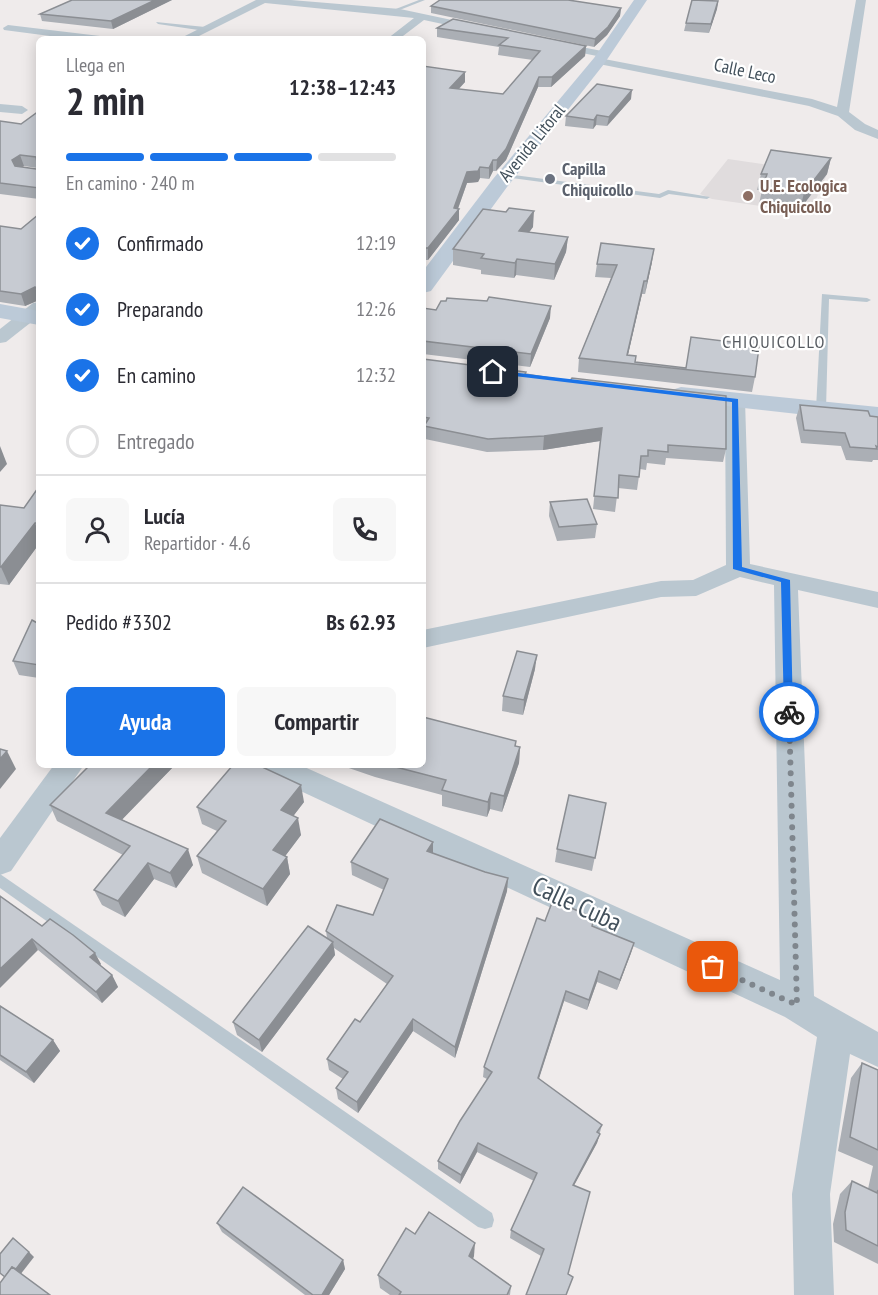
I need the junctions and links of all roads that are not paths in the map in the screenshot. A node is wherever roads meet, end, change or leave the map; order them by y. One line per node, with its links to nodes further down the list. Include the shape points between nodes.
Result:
1 (264, 0): 5 (street); 10 (street)
2 (423, 0): 6 (lane)
3 (640, 0): 16 (street, Avenida Litoral)
4 (861, 0): 19 (street)
5 (289, 1): 6 (street)
6 (390, 12): 7 (street)
7 (422, 17): 11 (street); 14 (street)
8 (158, 23): 10 (lane)
9 (10, 26): 12 (street)
10 (205, 29): 13 (street)
11 (489, 31)
12 (79, 36)
13 (190, 36)
14 (396, 36)
15 (534, 40): 16 (street, Calle Leco)
16 (600, 58): 19 (street, Calle Leco, via 812,103); 21 (street, Avenida Litoral)
17 (0, 108): 18 (street)
18 (22, 110)
19 (842, 113): 20 (street, Calle Leco)
20 (878, 135)
21 (506, 176): 22 (lane, via 660,196 668,192); 23 (street, Avenida Litoral)
22 (707, 196)
23 (426, 282)
24 (867, 300): 30 (lane, via 825,296)
25 (0, 311): 26 (street)
26 (35, 314): 27 (street)
27 (0, 338)
28 (656, 392): 29 (street)
29 (735, 400): 30 (street); 32 (street)
30 (821, 409): 31 (street)
31 (878, 415)
32 (738, 569): 33 (street); 35 (street, via 696,588 660,589)
33 (786, 580): 34 (street); 40 (street)
34 (878, 600)
35 (426, 638)
36 (68, 768): 38 (street)
37 (279, 768): 40 (street, Calle Cuba)
38 (0, 862)
39 (0, 880): 43 (lane)
40 (797, 1005): 41 (street, Calle Cuba)
41 (836, 1029): 42 (street, Calle Cuba); 44 (street, via 811,1194)
42 (878, 1050)
43 (485, 1220)
44 (814, 1295)

